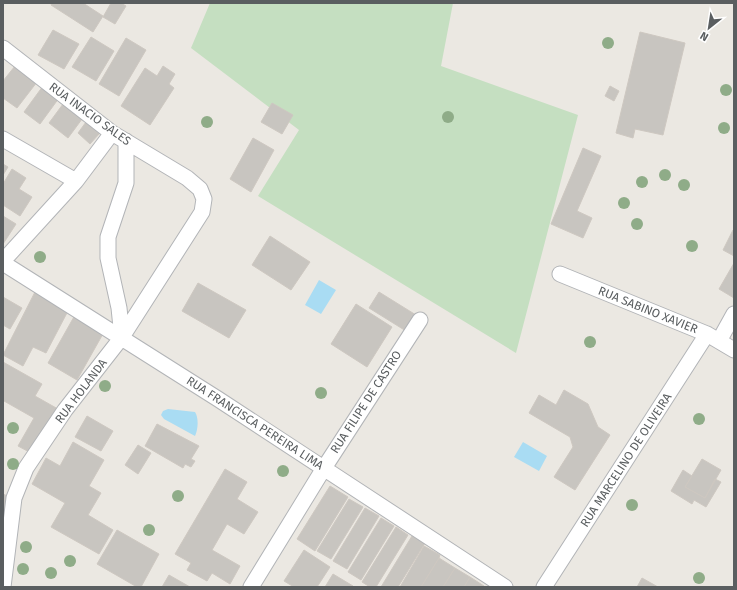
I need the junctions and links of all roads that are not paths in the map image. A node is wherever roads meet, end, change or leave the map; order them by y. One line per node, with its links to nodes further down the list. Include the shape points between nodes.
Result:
1 (3, 48): 2 (street, RUA INACIO SALES)
2 (112, 134): 4 (street, RUA INACIO SALES); 5 (street)
3 (3, 139): 5 (street)
4 (126, 141): 6 (street, RUA INACIO SALES, via 187,178 200,189 204,199); 12 (street, via 126,183 108,237 108,258 119,308)
5 (76, 181): 7 (street)
6 (202, 212): 12 (street, RUA HOLANDA)
7 (3, 262): 12 (street, RUA FRANCISCA PEREIRA LIMA)
8 (560, 274): 11 (street, RUA SABINO XAVIER)
9 (734, 314): 11 (street, RUA MARCELINO DE OLIVEIRA)
10 (420, 320): 14 (street, RUA FILIPE DE CASTRO)
11 (713, 337): 13 (street, RUA SABINO XAVIER); 18 (street, RUA MARCELINO DE OLIVEIRA)
12 (122, 338): 14 (street, RUA FRANCISCA PEREIRA LIMA); 15 (street, RUA HOLANDA, via 66,410 26,468 14,498)
13 (734, 350)
14 (324, 468): 16 (street, RUA FILIPE DE CASTRO); 17 (street, RUA FRANCISCA PEREIRA LIMA)
15 (3, 587)
16 (251, 587)
17 (505, 587)
18 (544, 587)

